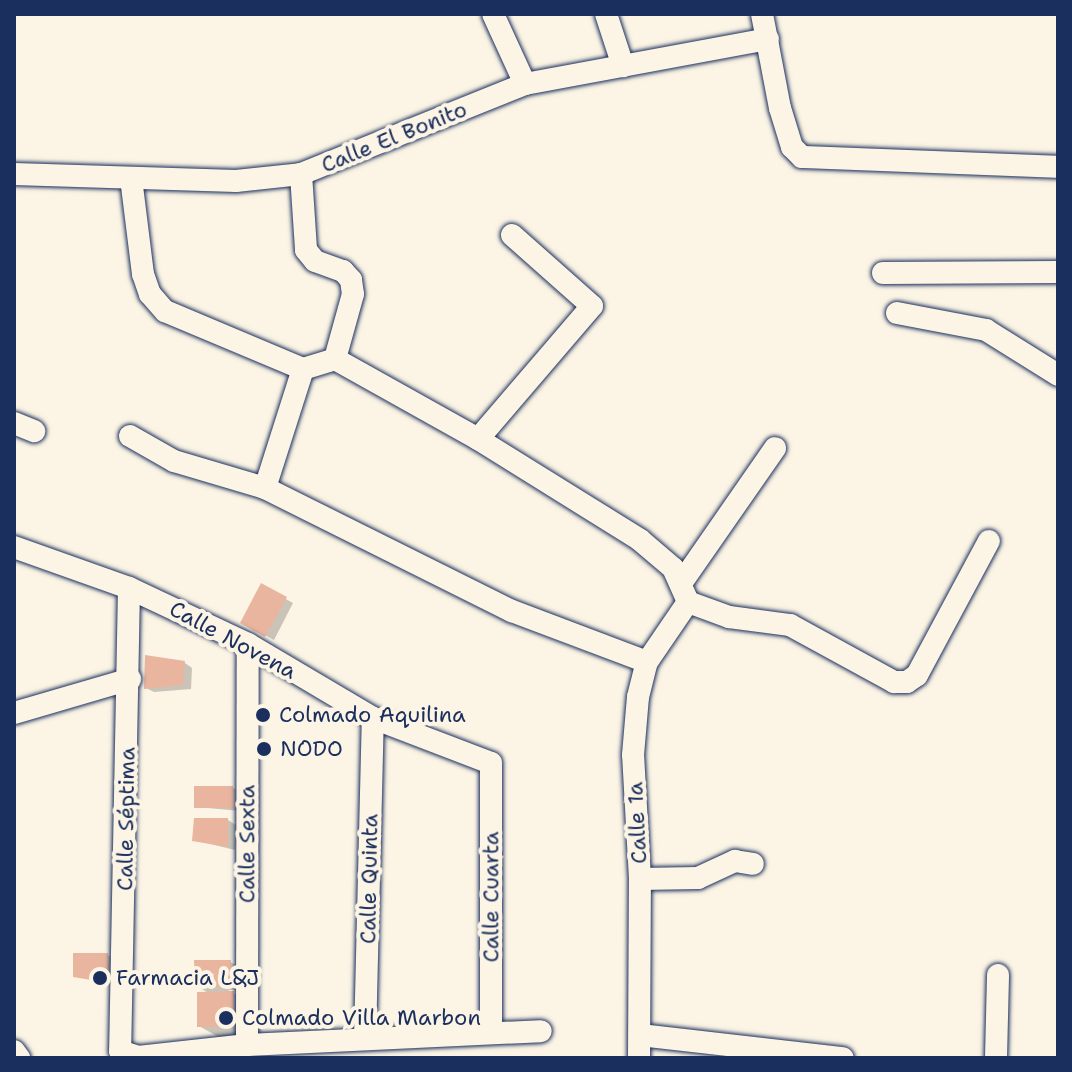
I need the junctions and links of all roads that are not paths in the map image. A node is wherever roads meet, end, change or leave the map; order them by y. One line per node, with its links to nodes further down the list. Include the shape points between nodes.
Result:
1 (493, 14): 6 (street)
2 (606, 14): 5 (street)
3 (762, 14): 4 (street)
4 (768, 39): 5 (street, Calle El Bonito); 7 (street, via 780,108 792,147 802,157)
5 (623, 66): 6 (street, Calle El Bonito)
6 (525, 84): 9 (street, Calle El Bonito)
7 (1058, 167)
8 (14, 174): 10 (street, Calle El Bonito)
9 (301, 174): 10 (street, Calle El Bonito, via 236,181); 15 (street, via 306,250 315,261 343,271 351,280 353,294)
10 (131, 178): 16 (street, via 150,294 165,311)
11 (512, 235): 19 (street, via 592,306)
12 (1058, 272): 13 (street)
13 (883, 273)
14 (897, 313): 17 (street, via 986,330)
15 (335, 359): 16 (street); 19 (street)
16 (303, 369): 21 (street)
17 (1058, 375)
18 (130, 436): 21 (street, via 174,461)
19 (478, 439): 25 (street, via 640,540)
20 (775, 448): 25 (street, Calle 1a)
21 (265, 488): 27 (street, via 498,605)
22 (989, 541): 25 (street, via 917,675 907,682 894,682 790,625 729,617)
23 (14, 547): 24 (street, Calle Novena)
24 (129, 588): 26 (street, Calle Novena); 28 (street, Calle Séptima)
25 (685, 592): 27 (street, Calle 1a)
26 (248, 644): 30 (street, Calle Novena); 39 (street, Calle Sexta)
27 (647, 662): 33 (street, Calle 1a, via 633,755)
28 (130, 679): 29 (street); 39 (street, Calle Séptima, via 120,1051 138,1057)
29 (14, 713)
30 (373, 718): 31 (street, Calle Novena); 38 (street, Calle Quinta)
31 (491, 763): 36 (street, Calle Cuarta)
32 (753, 864): 33 (street, via 735,861 698,878)
33 (640, 879): 37 (street, Calle 1a)
34 (998, 975): 46 (street)
35 (541, 1031): 36 (street)
36 (491, 1032): 40 (street)
37 (640, 1035): 44 (street, Calle 1a); 45 (street)
38 (365, 1039): 40 (street); 41 (street)
39 (247, 1045): 41 (street)
40 (443, 1048)
41 (317, 1049)
42 (14, 1051): 43 (street)
43 (19, 1058)
44 (639, 1058)
45 (843, 1058)
46 (996, 1058)

